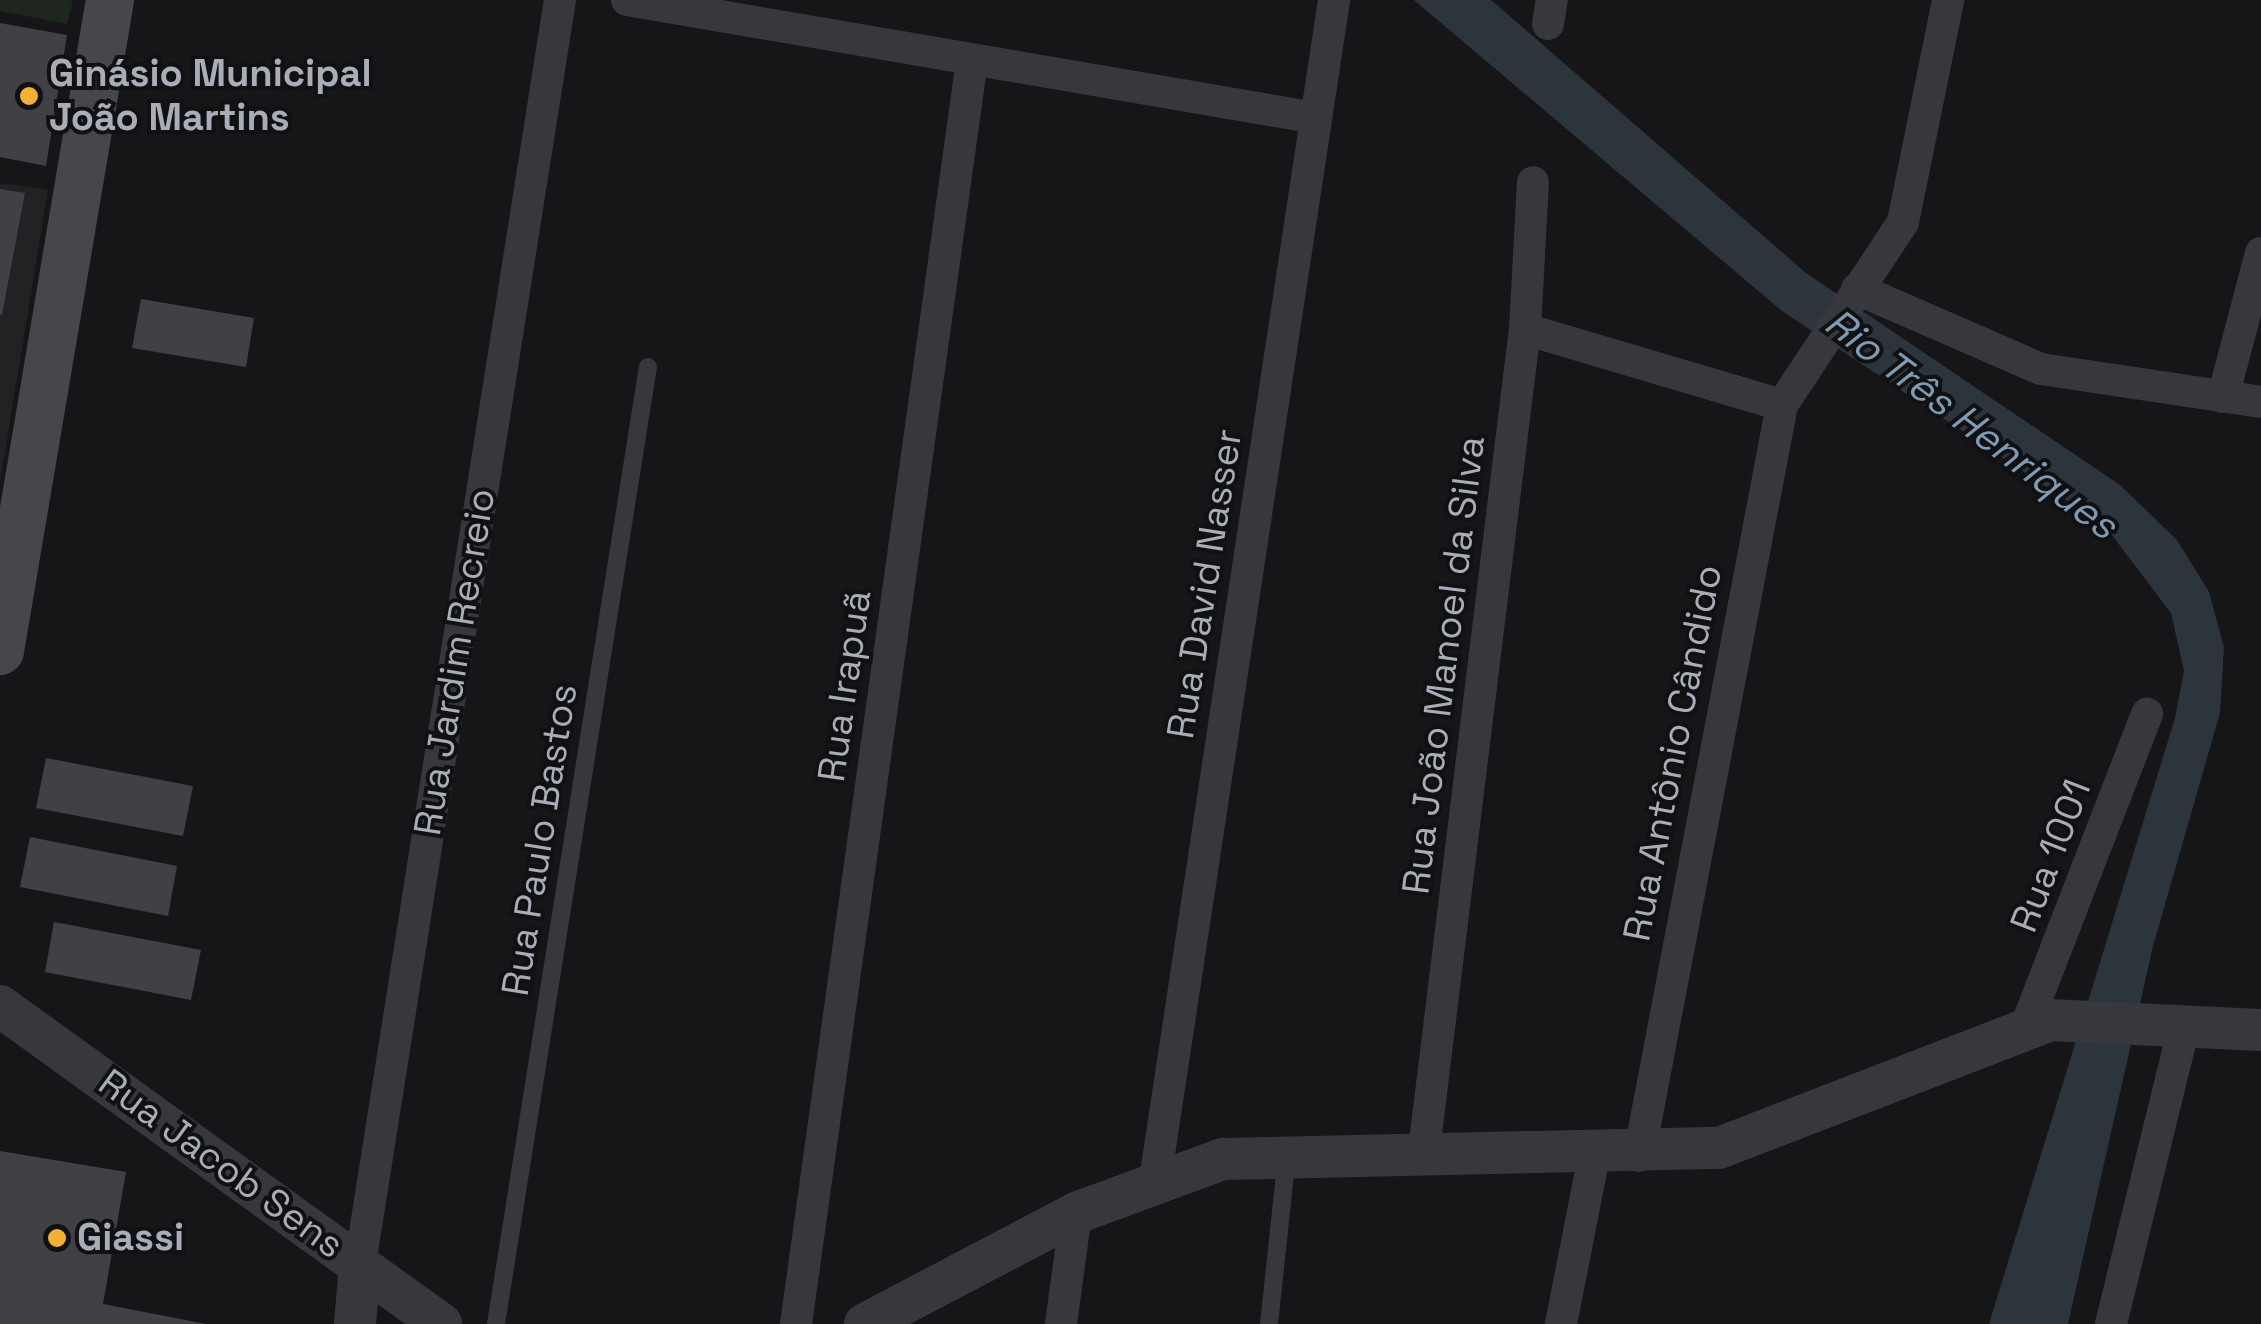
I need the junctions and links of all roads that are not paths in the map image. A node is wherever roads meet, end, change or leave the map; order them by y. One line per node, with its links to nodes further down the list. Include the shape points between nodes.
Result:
1 (110, 0): 16 (main road)
2 (560, 0): 28 (street, Rua Jardim Recreio)
3 (626, 0): 6 (street)
4 (1334, 0): 7 (street, Rua David Nasser)
5 (1948, 0): 10 (street, Rua Antônio Cândido, via 1912,197)
6 (972, 60): 7 (street); 32 (street, Rua Irapuã)
7 (1316, 118): 26 (street, Rua David Nasser)
8 (1534, 182): 11 (street, Rua João Manoel da Silva)
9 (2261, 253): 13 (street)
10 (1852, 295): 13 (street, via 2040,369); 15 (street, Rua Antônio Cândido)
11 (1525, 329): 15 (street); 25 (street, Rua João Manoel da Silva)
12 (648, 367): 31 (lane, Rua Paulo Bastos)
13 (2222, 397): 14 (street)
14 (2261, 402)
15 (1782, 404): 24 (street, Rua Antônio Cândido)
16 (0, 651)
17 (2147, 714): 19 (street, Rua 1001)
18 (0, 1006): 28 (street, Rua Jacob Sens)
19 (2026, 1026): 20 (street, via 2073,1019); 24 (street, via 1748,1141)
20 (2172, 1026): 21 (street); 37 (street)
21 (2261, 1030)
22 (1287, 1155): 25 (street); 26 (street, via 1223,1159); 35 (lane)
23 (1594, 1156): 24 (street); 25 (street); 36 (street)
24 (1638, 1156)
25 (1423, 1158)
26 (1154, 1180): 27 (street)
27 (1076, 1213): 33 (street); 34 (street)
28 (360, 1264): 29 (street, Rua Jardim Recreio); 30 (street, Rua Jacob Sens)
29 (355, 1324)
30 (441, 1324)
31 (496, 1324)
32 (796, 1324)
33 (865, 1324)
34 (1061, 1324)
35 (1270, 1324)
36 (1561, 1324)
37 (2110, 1324)

